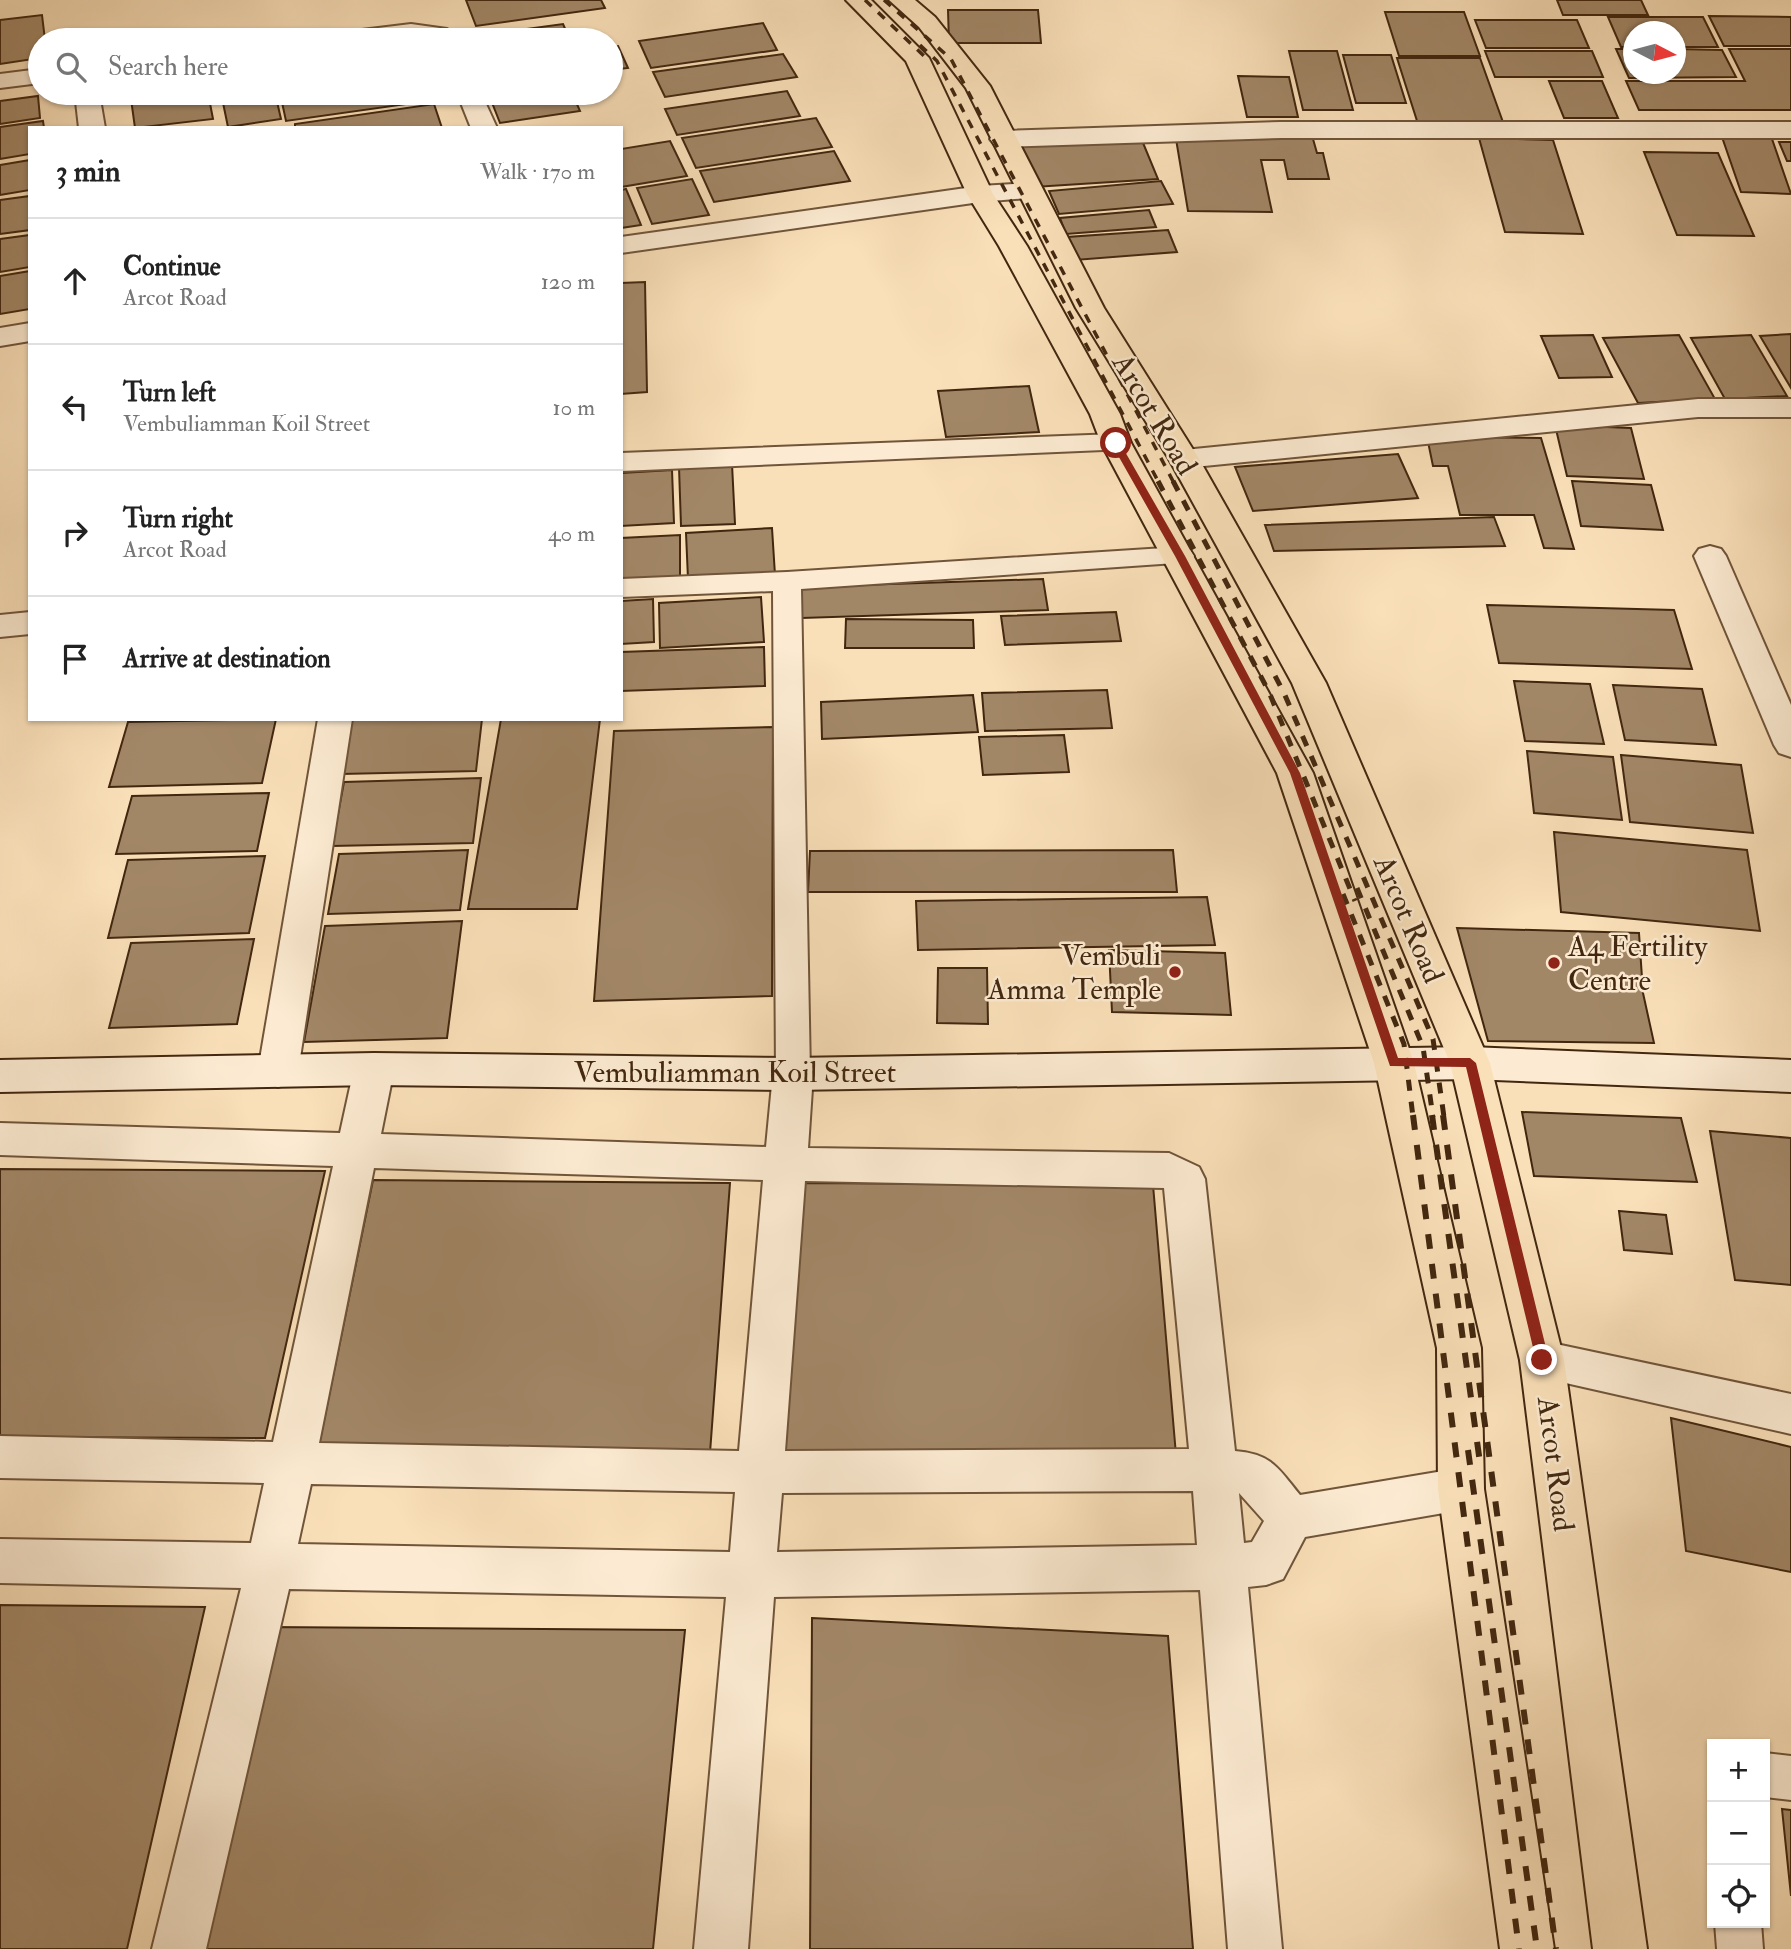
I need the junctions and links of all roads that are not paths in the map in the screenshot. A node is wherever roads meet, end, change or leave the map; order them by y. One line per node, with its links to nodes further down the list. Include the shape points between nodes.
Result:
1 (858, 0): 7 (main road, Arcot Road, via 917,58)
2 (901, 0): 8 (main road, Arcot Road, via 927,22 978,86)
3 (28, 78): 4 (street)
4 (0, 81)
5 (89, 105): 9 (street)
6 (474, 105): 10 (street)
7 (942, 114): 8 (main road); 13 (main road, Arcot Road)
8 (995, 124): 11 (street, via 1281,130); 12 (main road, Arcot Road)
9 (92, 126)
10 (483, 126)
11 (1791, 130)
12 (1030, 191): 13 (street); 19 (main road, Arcot Road, via 1090,308)
13 (980, 194): 14 (street); 18 (main road, Arcot Road, via 1013,246)
14 (623, 245)
15 (28, 332): 16 (street)
16 (0, 337)
17 (1791, 408): 19 (street, via 1698,408)
18 (1116, 443): 20 (street); 21 (main road, Arcot Road)
19 (1184, 459): 30 (main road, Arcot Road, via 1309,683)
20 (623, 462)
21 (1180, 556): 23 (lane); 29 (main road, Arcot Road, via 1295,773)
22 (1710, 556): 28 (street)
23 (787, 581): 24 (lane); 33 (lane)
24 (623, 588)
25 (28, 623): 26 (street)
26 (0, 626)
27 (335, 721): 32 (street)
28 (1791, 744)
29 (1394, 1063): 30 (street, Vembuliamman Koil Street); 33 (street, Vembuliamman Koil Street); 45 (main road, Arcot Road, via 1459,1348)
30 (1470, 1063): 35 (street, Vembuliamman Koil Street); 39 (main road, Arcot Road)
31 (374, 1069): 32 (street, Vembuliamman Koil Street); 33 (street, Vembuliamman Koil Street); 37 (street)
32 (278, 1072): 34 (street, Vembuliamman Koil Street)
33 (793, 1074): 38 (street)
34 (0, 1076)
35 (1791, 1076)
36 (0, 1139): 37 (street)
37 (357, 1150): 38 (street); 42 (street)
38 (785, 1164): 43 (street, via 1146,1169 1169,1170 1184,1179); 44 (street)
39 (1542, 1360): 40 (street); 58 (main road, Arcot Road)
40 (1791, 1414)
41 (0, 1457): 42 (street)
42 (293, 1462): 44 (street); 48 (street)
43 (1214, 1470): 44 (street); 46 (street, via 1253,1472); 49 (street)
44 (759, 1472): 50 (street)
45 (1461, 1489): 46 (street); 57 (main road, Arcot Road)
46 (1290, 1518): 49 (street, via 1266,1563)
47 (0, 1560): 48 (street)
48 (270, 1567): 50 (street); 54 (street)
49 (1221, 1567): 50 (street); 56 (street)
50 (754, 1575): 55 (street)
51 (1770, 1776): 52 (lane)
52 (1791, 1778)
53 (1738, 1928): 59 (lane)
54 (179, 1949)
55 (721, 1949)
56 (1255, 1949)
57 (1527, 1949)
58 (1620, 1949)
59 (1740, 1949)

